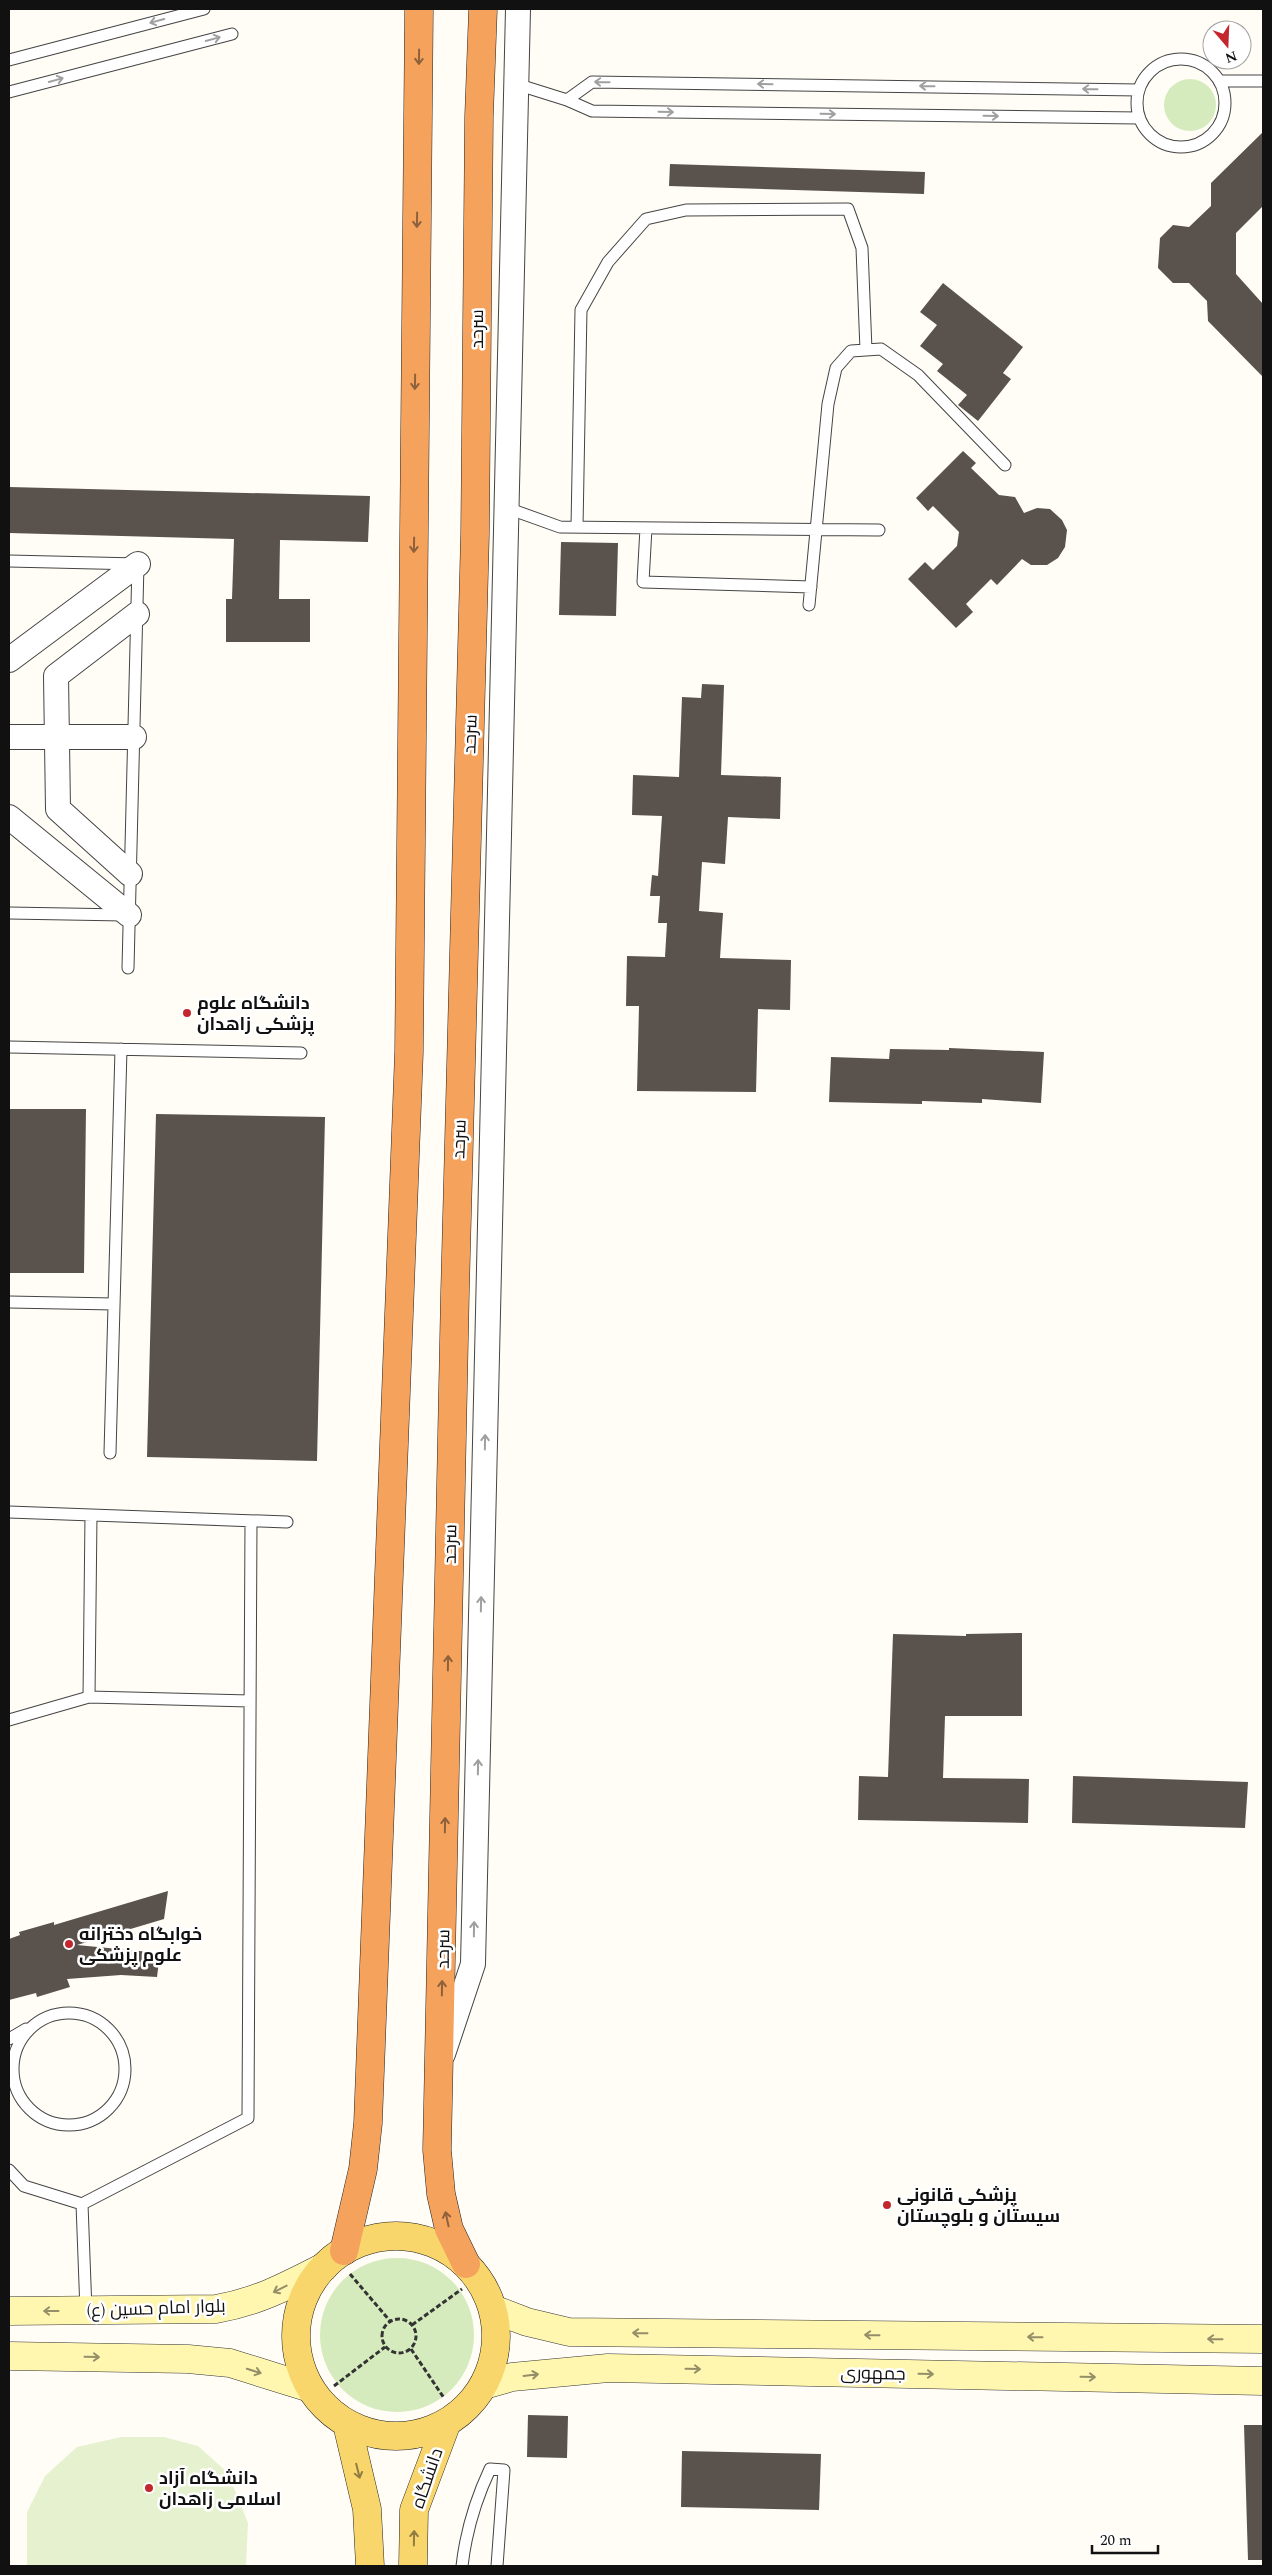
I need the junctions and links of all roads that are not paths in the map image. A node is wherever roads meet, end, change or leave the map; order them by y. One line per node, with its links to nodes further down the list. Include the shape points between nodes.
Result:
1 (204, 9): 6 (lane, one-way to 6)
2 (419, 9): 53 (highway, one-way to 53, via 409,1052 368,2123 363,2169)
3 (483, 9): 50 (highway, سرحد, one-way to 3, via 455,1302 475,534)
4 (518, 9): 9 (street)
5 (232, 34): 11 (lane, one-way to 5)
6 (9, 60)
7 (1219, 81): 8 (lane); 10 (lane, via 1197,62 1169,60 1156,66); 13 (lane, via 1224,94 1224,109 1212,134 1200,143 1171,146 1157,141)
8 (1263, 81)
9 (516, 84): 12 (lane); 16 (street)
10 (1139, 90): 12 (lane, one-way to 12, via 592,82); 13 (lane, via 1136,104)
11 (9, 92)
12 (567, 100): 13 (lane, one-way to 13, via 592,111)
13 (1139, 118)
14 (866, 350): 15 (lane, via 881,348 918,375); 17 (lane, via 862,248 848,208 686,210 646,219 608,262 581,310); 19 (lane, via 851,350 836,368 828,404)
15 (1005, 465)
16 (507, 508): 17 (lane, via 560,527); 50 (street, one-way to 16, via 473,1964)
17 (577, 527): 18 (lane)
18 (646, 528): 19 (lane); 23 (lane, via 643,582)
19 (818, 529): 20 (lane); 23 (lane)
20 (879, 530)
21 (9, 561): 22 (lane)
22 (138, 564): 25 (lane); 26 (street)
23 (811, 588): 24 (lane)
24 (809, 605)
25 (137, 614): 28 (street, via 56,676); 29 (lane)
26 (9, 660)
27 (9, 737): 28 (street)
28 (56, 737): 29 (street); 31 (street, via 58,809)
29 (134, 737): 31 (lane)
30 (9, 817): 33 (street)
31 (130, 874): 33 (lane)
32 (9, 913): 33 (lane)
33 (129, 915): 34 (lane)
34 (128, 968)
35 (9, 1047): 36 (lane)
36 (121, 1049): 37 (lane); 39 (lane)
37 (301, 1053)
38 (9, 1302): 39 (lane)
39 (114, 1304): 40 (lane)
40 (110, 1453)
41 (9, 1512): 42 (lane)
42 (91, 1515): 43 (lane); 45 (lane)
43 (251, 1521): 44 (lane); 46 (lane)
44 (287, 1522)
45 (89, 1697): 46 (lane); 47 (lane)
46 (250, 1701): 52 (lane, via 248,2118)
47 (9, 1720)
48 (32, 2026): 48 (lane, via 22,2037 13,2065 18,2094 26,2106 37,2116 65,2125 94,2120 106,2112 123,2088 126,2073 125,2058 112,2032 102,2022 74,2012 59,2013); 49 (lane)
49 (9, 2039)
50 (441, 2060): 54 (highway, سرحد, one-way to 50, via 449,2229 442,2194 438,2150)
51 (9, 2170): 52 (lane, via 24,2186)
52 (82, 2204): 56 (lane)
53 (340, 2264): 54 (main road, via 368,2240 394,2236 420,2239 445,2249); 56 (main road, بلوار امام حسین (ع), one-way to 56, via 268,2295 216,2309); 62 (main road, via 308,2288 298,2312 295,2338 299,2364)
54 (472, 2272): 55 (main road)
55 (493, 2309): 58 (main road, one-way to 55, via 569,2332 527,2322); 61 (main road, via 496,2334 493,2360)
56 (86, 2311): 57 (main road, بلوار امام حسین (ع), one-way to 57)
57 (9, 2312)
58 (1263, 2339)
59 (9, 2356): 62 (main road, one-way to 62, via 188,2359 230,2363)
60 (1263, 2381): 61 (main road, جمهوری, one-way to 60, via 512,2377 608,2368)
61 (484, 2385): 63 (main road, via 468,2406)
62 (314, 2394): 64 (main road)
63 (453, 2418): 64 (main road, via 423,2433 397,2436 371,2433); 66 (main road, دانشگاه, one-way to 63, via 414,2510)
64 (347, 2424): 65 (main road, one-way to 65, via 367,2509)
65 (370, 2566)
66 (413, 2566)
67 (462, 2566): 68 (lane, via 469,2523 490,2469 504,2470)
68 (497, 2566)

